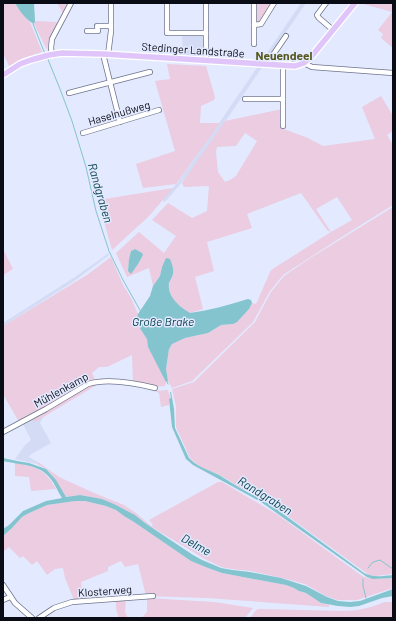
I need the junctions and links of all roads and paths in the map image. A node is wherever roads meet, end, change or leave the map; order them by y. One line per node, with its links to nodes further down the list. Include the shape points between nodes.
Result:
1 (71, 3): 16 (street, via 52,39)
2 (111, 3): 10 (street)
3 (167, 3): 13 (street, via 168,33)
4 (206, 3): 13 (street)
5 (254, 3): 9 (street)
6 (274, 3): 9 (street, via 261,24)
7 (326, 3): 11 (street, via 318,15)
8 (355, 3): 11 (main road)
9 (254, 25): 15 (street)
10 (111, 26): 12 (street, via 98,26 98,31); 17 (street)
11 (333, 30): 21 (main road)
12 (86, 31)
13 (206, 33): 20 (street)
14 (286, 36): 19 (street)
15 (254, 44)
16 (48, 55): 17 (main road, Stedinger Landstraße); 26 (main road, Stedinger Landstraße, via 20,64)
17 (105, 55): 20 (main road, Stedinger Landstraße); 27 (street)
18 (297, 56): 19 (street, via 293,60)
19 (272, 57): 22 (street)
20 (206, 61): 22 (main road, Stedinger Landstraße)
21 (304, 63): 23 (main road, Stedinger Landstraße); 25 (street, via 312,68)
22 (266, 65): 23 (main road, Stedinger Landstraße)
23 (283, 66): 30 (street)
24 (150, 72): 27 (street)
25 (393, 73)
26 (3, 75)
27 (110, 82): 28 (street); 32 (street)
28 (68, 93)
29 (245, 99): 30 (street)
30 (282, 100): 33 (street)
31 (159, 110): 32 (street, Haselnußweg)
32 (120, 122): 34 (street, Haselnußweg)
33 (283, 126)
34 (83, 133)
35 (155, 388): 36 (street, Mühlenkamp, via 110,380 88,384)
36 (3, 432)
37 (3, 585): 38 (street)
38 (10, 596): 40 (street); 41 (street)
39 (153, 596): 42 (street, Klosterweg, via 72,602 54,608)
40 (3, 600)
41 (32, 618)
42 (39, 618)

